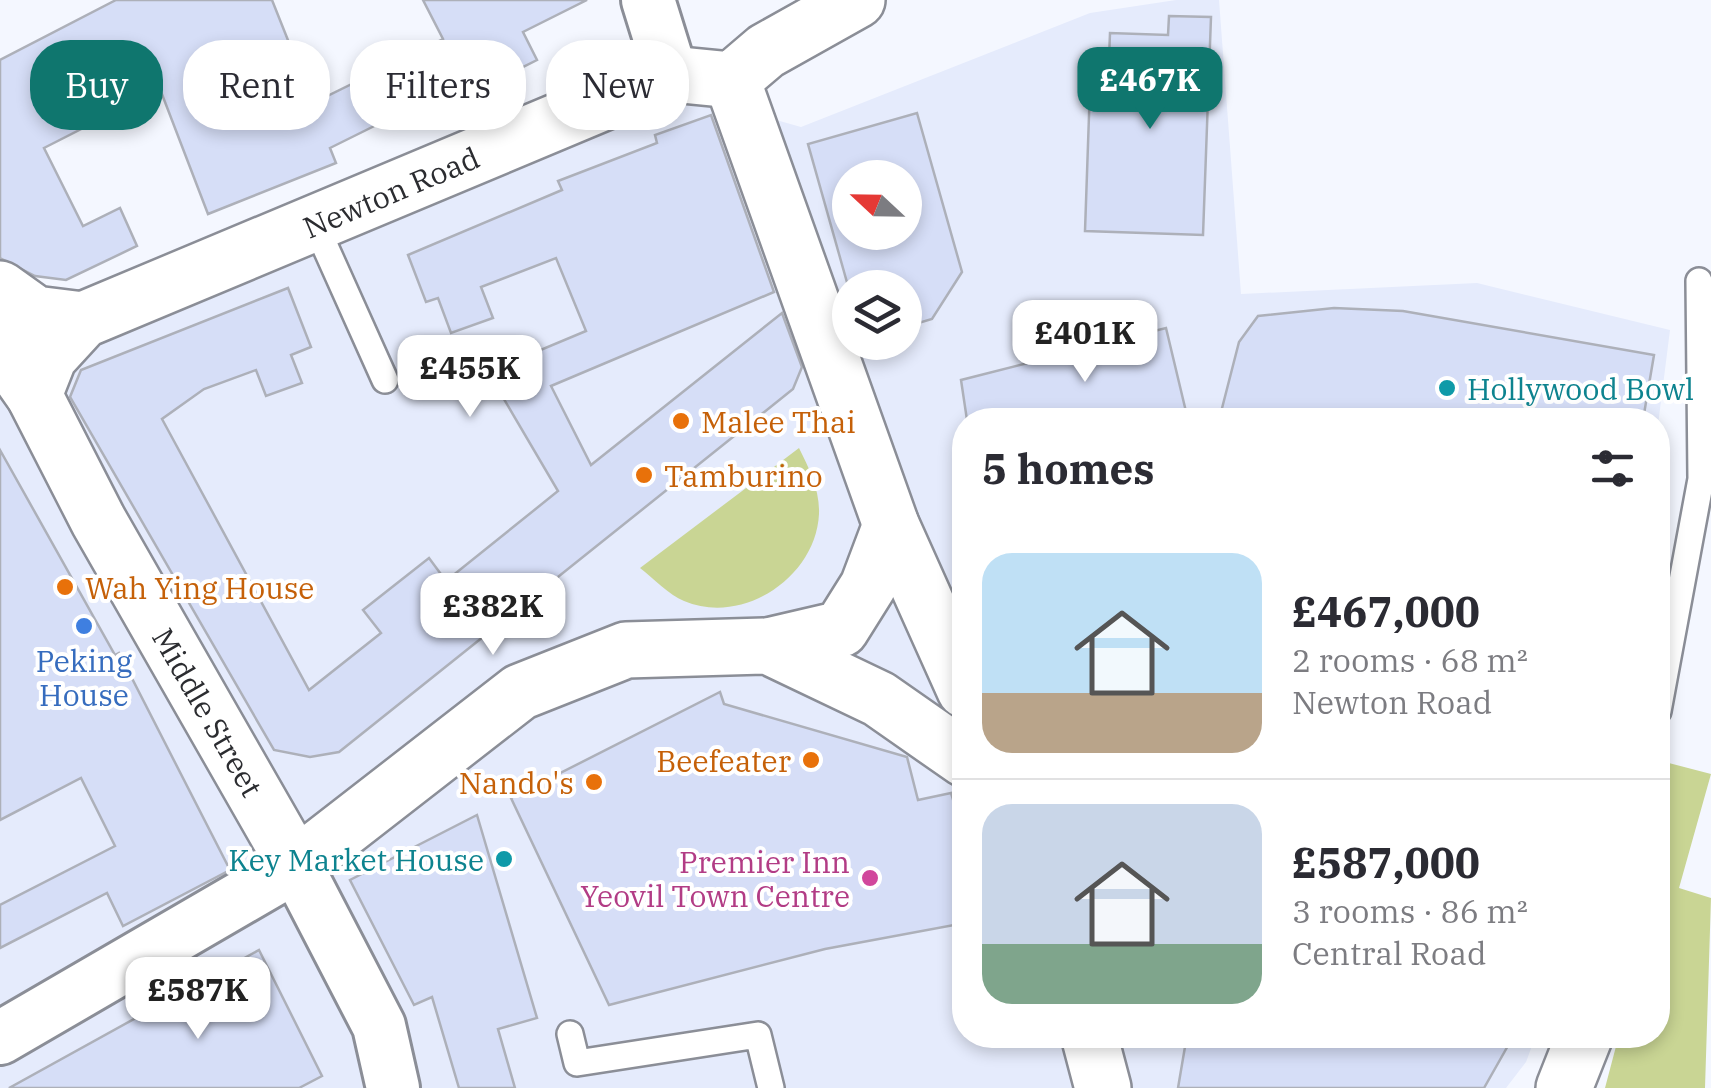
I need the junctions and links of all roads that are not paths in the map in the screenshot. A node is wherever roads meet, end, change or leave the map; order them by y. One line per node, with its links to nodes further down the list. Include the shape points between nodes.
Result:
1 (648, 0): 3 (street)
2 (856, 0): 5 (street, via 766,51)
3 (660, 40)
4 (689, 76): 5 (street, Newton Road)
5 (732, 80): 14 (street)
6 (546, 127): 7 (street, Newton Road)
7 (315, 224): 10 (street, Newton Road); 12 (lane)
8 (1699, 281): 16 (lane, via 1701,479)
9 (0, 290): 10 (street, via 35,314)
10 (83, 320): 13 (street, via 49,357)
11 (0, 346): 13 (street, Middle Street)
12 (385, 380)
13 (34, 395): 19 (street, Middle Street)
14 (892, 525): 15 (street, via 868,586 841,629); 17 (street)
15 (768, 646): 18 (street, via 879,699); 19 (street, via 626,650 520,692)
16 (1670, 646)
17 (952, 661)
18 (952, 750)
19 (296, 866): 21 (street); 24 (street, Middle Street, via 378,1026)
20 (570, 1034): 25 (lane, via 577,1063 758,1035)
21 (0, 1038)
22 (1092, 1048): 26 (street)
23 (1580, 1048): 27 (street)
24 (393, 1088)
25 (771, 1088)
26 (1103, 1088)
27 (1564, 1088)

